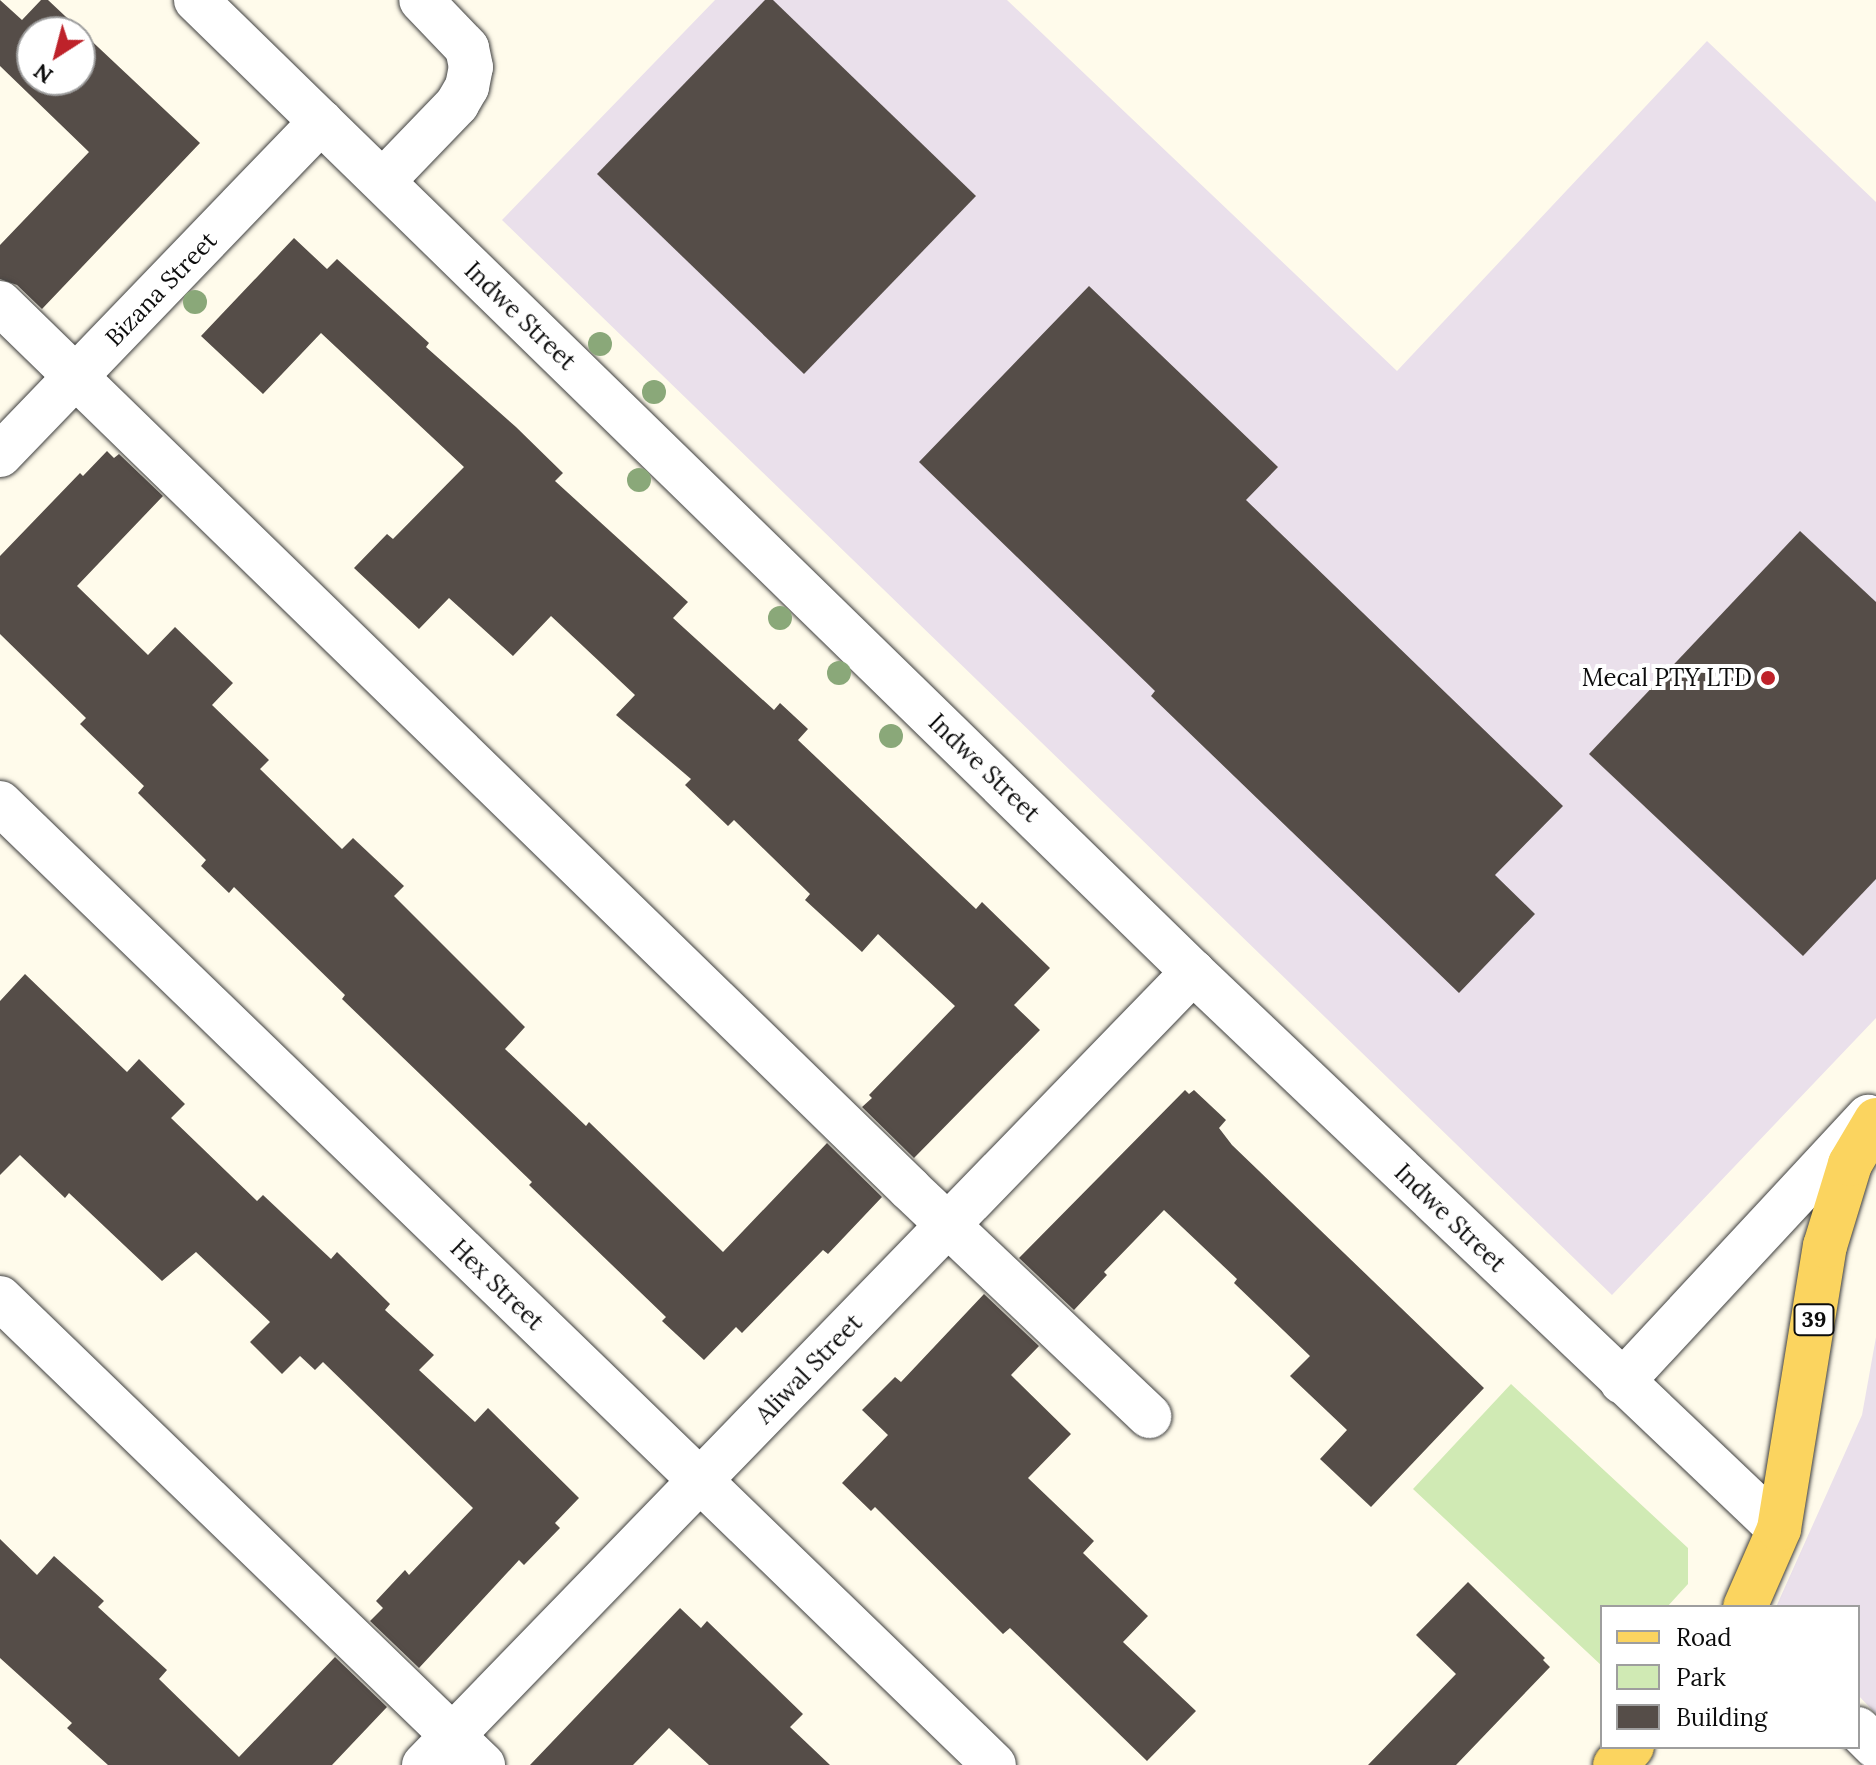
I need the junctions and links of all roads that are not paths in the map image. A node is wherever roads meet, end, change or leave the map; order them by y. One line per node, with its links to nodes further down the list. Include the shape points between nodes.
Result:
1 (196, 0): 3 (street, Indwe Street)
2 (421, 0): 4 (street, via 467,48 467,87)
3 (321, 122): 4 (street, Indwe Street); 6 (street, Bizana Street)
4 (383, 181): 9 (street, Indwe Street)
5 (0, 303): 6 (street)
6 (76, 377): 7 (street, Bizana Street); 12 (street)
7 (0, 455)
8 (0, 803): 16 (street, Hex Street)
9 (1193, 972): 12 (street, Aliwal Street); 14 (street, Indwe Street)
10 (1876, 1108): 14 (street)
11 (1876, 1120): 17 (main road, 39, via 1850,1164 1825,1246)
12 (948, 1224): 15 (street); 16 (street, Aliwal Street)
13 (0, 1298): 22 (street)
14 (1622, 1382): 17 (street, Indwe Street)
15 (1149, 1416)
16 (700, 1482): 22 (street, Aliwal Street); 23 (street, Hex Street)
17 (1779, 1529): 18 (main road, 39)
18 (1746, 1605)
19 (1860, 1731): 20 (street)
20 (1876, 1747)
21 (1630, 1749): 24 (main road)
22 (453, 1755)
23 (994, 1765)
24 (1615, 1765)

